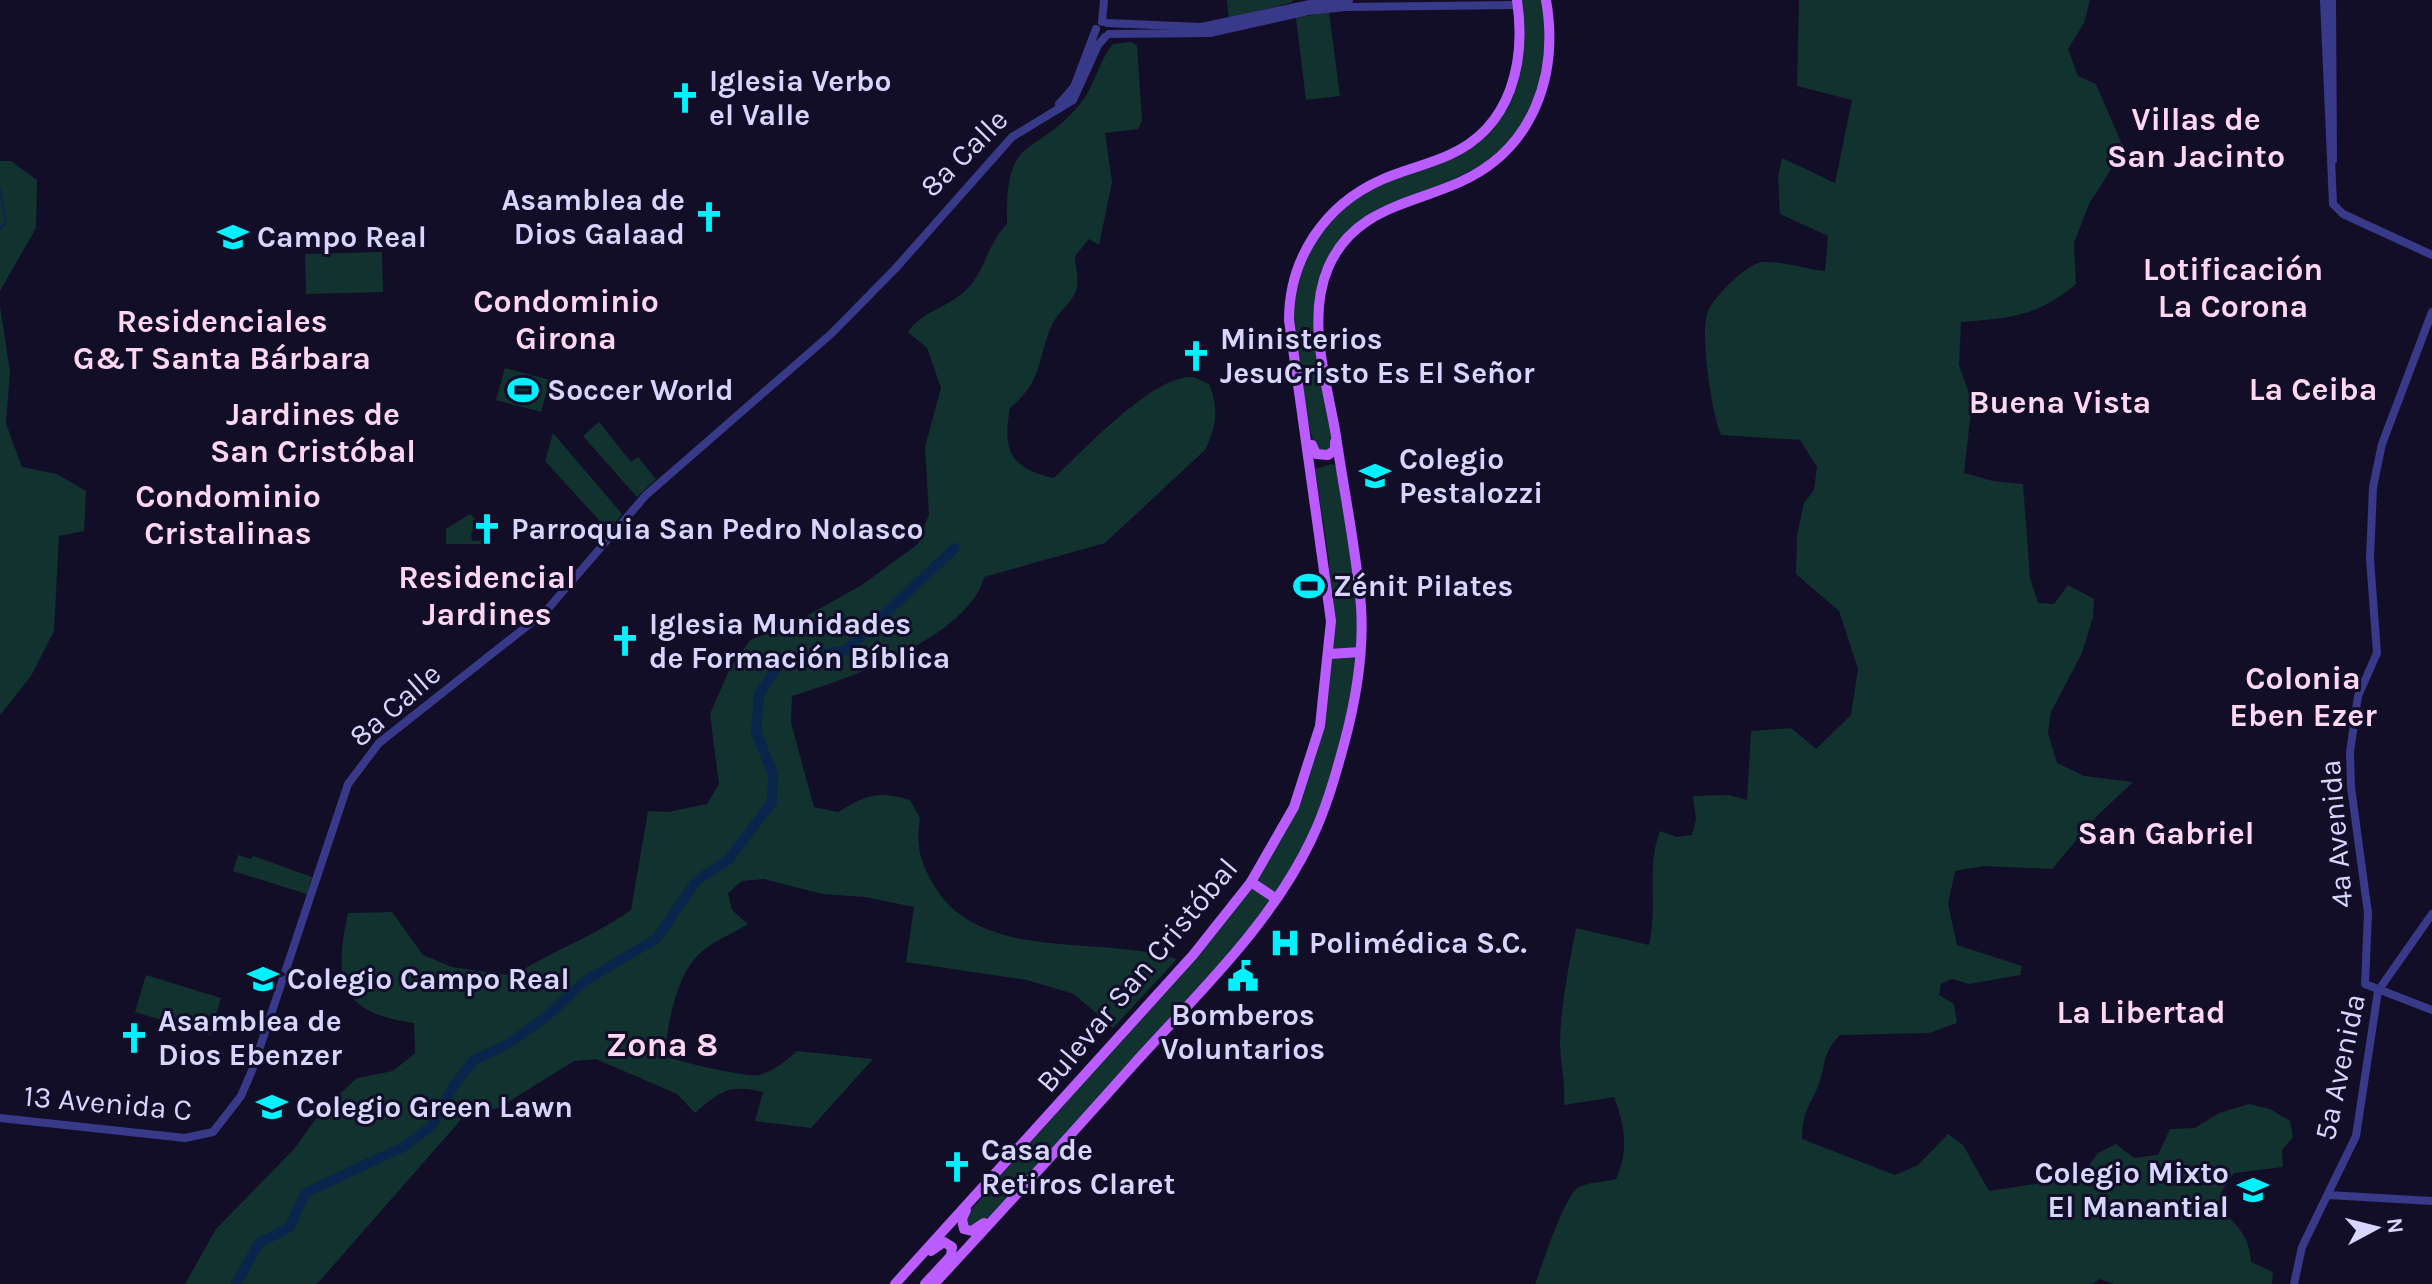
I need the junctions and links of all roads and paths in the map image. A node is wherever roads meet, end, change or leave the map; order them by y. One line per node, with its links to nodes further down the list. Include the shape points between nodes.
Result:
1 (1104, 0): 8 (street)
2 (1349, 0): 8 (street, via 1201,27)
3 (1546, 0): 15 (main road, Bulevar San Cristóbal, via 1551,36 1546,81 1532,115 1508,147 1465,180 1370,217 1345,240 1330,264 1320,292 1319,330)
4 (2324, 0): 11 (street)
5 (2332, 0): 11 (street)
6 (1456, 2): 7 (street); 9 (street, via 1308,11 1188,36)
7 (1517, 2): 14 (main road, Bulevar San Cristóbal, via 1520,62 1510,93 1492,121 1452,154 1358,192 1324,221 1307,246 1289,310)
8 (1101, 25): 9 (street); 10 (street, via 1074,87)
9 (1107, 35): 10 (street, 8a Calle, via 1080,90)
10 (1057, 107): 26 (street, 8a Calle, via 1006,135 831,334 646,495 546,611 370,752 348,784 253,1068 241,1096)
11 (2331, 168): 12 (street, via 2333,204 2343,214)
12 (2432, 255)
13 (2432, 312): 23 (street, 4a Avenida, via 2382,444 2373,487 2370,559 2377,653 2358,696 2350,752 2368,913 2365,984)
14 (1303, 408): 15 (main road, via 1313,451 1333,453); 17 (main road, Bulevar San Cristóbal)
15 (1336, 437): 16 (main road, Bulevar San Cristóbal)
16 (1340, 466): 17 (main road, via 1332,461); 18 (main road, Bulevar San Cristóbal, via 1361,606)
17 (1311, 469): 19 (main road, Bulevar San Cristóbal, via 1331,604)
18 (1360, 652): 19 (main road); 21 (main road, Bulevar San Cristóbal, via 1354,702 1328,798 1307,849)
19 (1330, 654): 20 (main road, Bulevar San Cristóbal, via 1310,765 1285,826)
20 (1251, 882): 21 (main road); 27 (main road, Bulevar San Cristóbal, via 1193,955)
21 (1275, 898): 28 (main road, Bulevar San Cristóbal, via 1234,953)
22 (2432, 914): 23 (street, 5a Avenida)
23 (2378, 991): 24 (street); 29 (street, 5a Avenida, via 2358,1129)
24 (2432, 1010)
25 (0, 1118): 26 (street, 13 Avenida C, via 185,1138)
26 (213, 1132)
27 (1018, 1147): 28 (main road, via 964,1213 964,1229 972,1231 988,1220); 31 (main road, Bulevar San Cristóbal)
28 (1040, 1169): 33 (main road, Bulevar San Cristóbal)
29 (2328, 1195): 30 (street); 34 (street, 5a Avenida, via 2302,1247)
30 (2432, 1201)
31 (898, 1284): 32 (main road, via 936,1246 949,1243 951,1256)
32 (925, 1284)
33 (934, 1284)
34 (2294, 1284)

